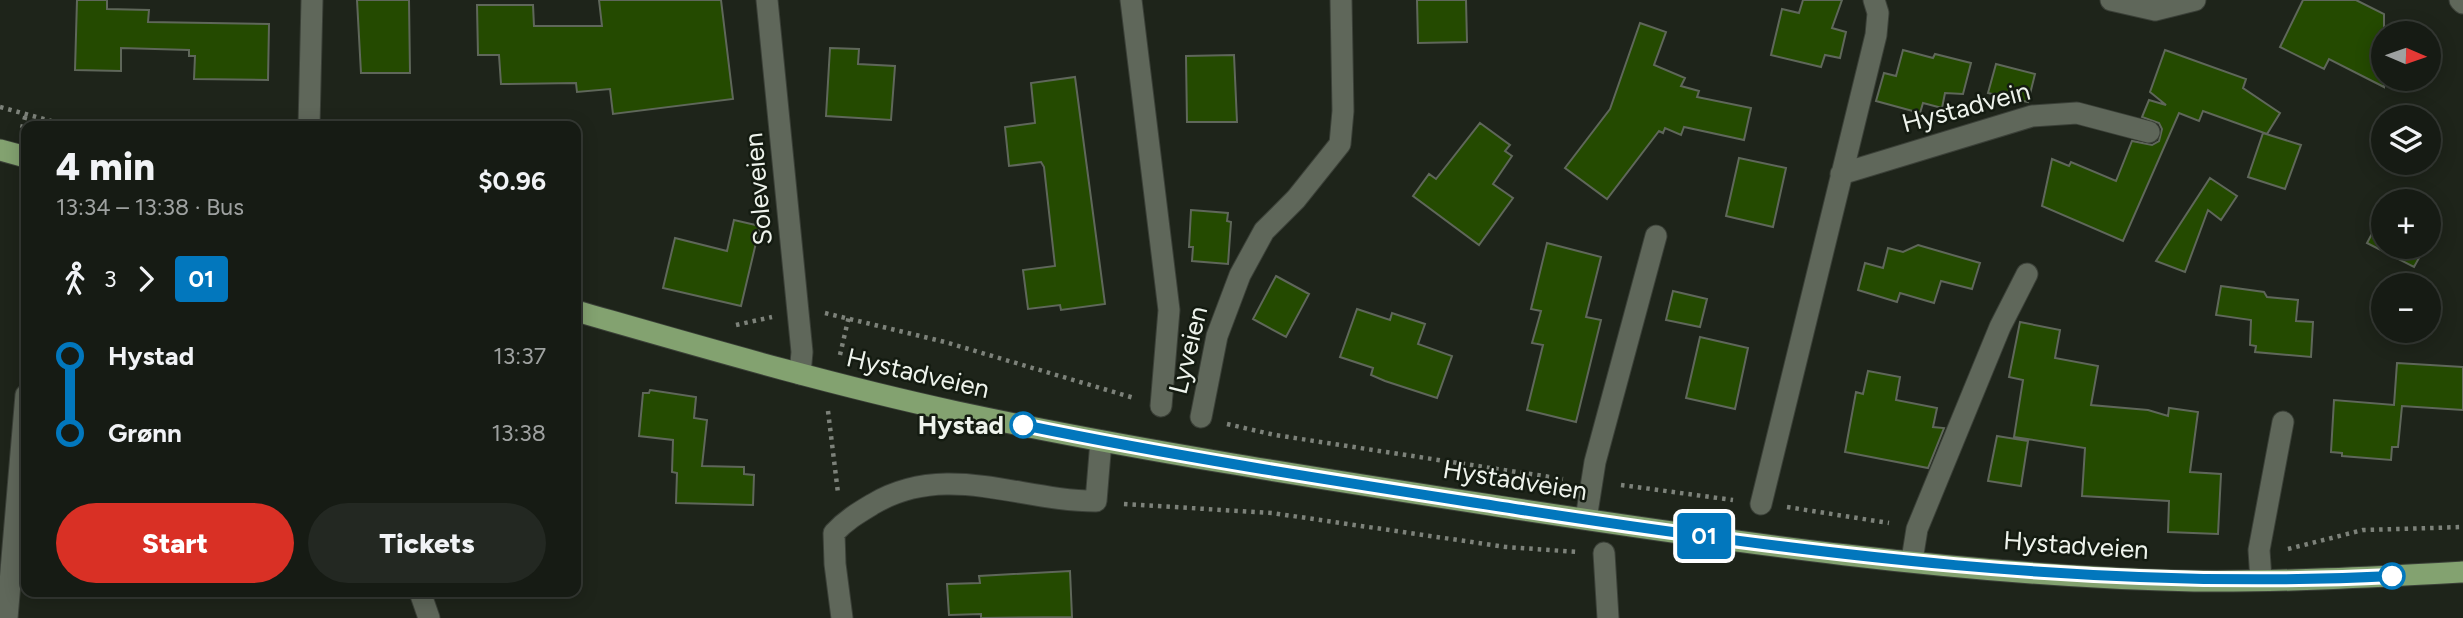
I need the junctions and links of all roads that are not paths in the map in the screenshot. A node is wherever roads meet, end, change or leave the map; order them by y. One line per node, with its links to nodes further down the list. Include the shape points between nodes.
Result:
1 (312, 0): 8 (street)
2 (767, 0): 16 (street, Soleveien, via 802,352)
3 (1131, 0): 17 (street, via 1169,310)
4 (1341, 0): 18 (street, Lyveien, via 1340,144 1264,230 1240,275 1217,336)
5 (1874, 0): 12 (street, via 1876,35)
6 (2111, 0): 7 (street, via 2155,10)
7 (2195, 0)
8 (309, 121)
9 (2149, 132): 12 (street, Hystadvein, via 2077,113 2032,116)
10 (0, 150): 11 (main road)
11 (21, 156)
12 (1841, 174): 22 (street)
13 (1656, 236): 23 (street, via 1591,481)
14 (2027, 274): 25 (street, via 2000,327 1917,529)
15 (581, 312): 16 (main road, Hystadveien)
16 (800, 374): 20 (main road, Hystadveien)
17 (1161, 406)
18 (1201, 417)
19 (2283, 422): 27 (street, via 2259,550)
20 (1101, 441): 23 (main road, Hystadveien); 31 (street, via 1096,500 1069,500 998,486 935,484 896,491 846,520 834,533)
21 (21, 457): 29 (street)
22 (1761, 504)
23 (1586, 520): 25 (main road, Hystadveien)
24 (1604, 553): 32 (street)
25 (1912, 560): 27 (main road, Hystadveien, via 2089,576)
26 (2463, 572): 27 (main road, Hystadveien)
27 (2261, 580)
28 (423, 597): 30 (street)
29 (8, 618)
30 (429, 618)
31 (842, 618)
32 (1608, 618)

